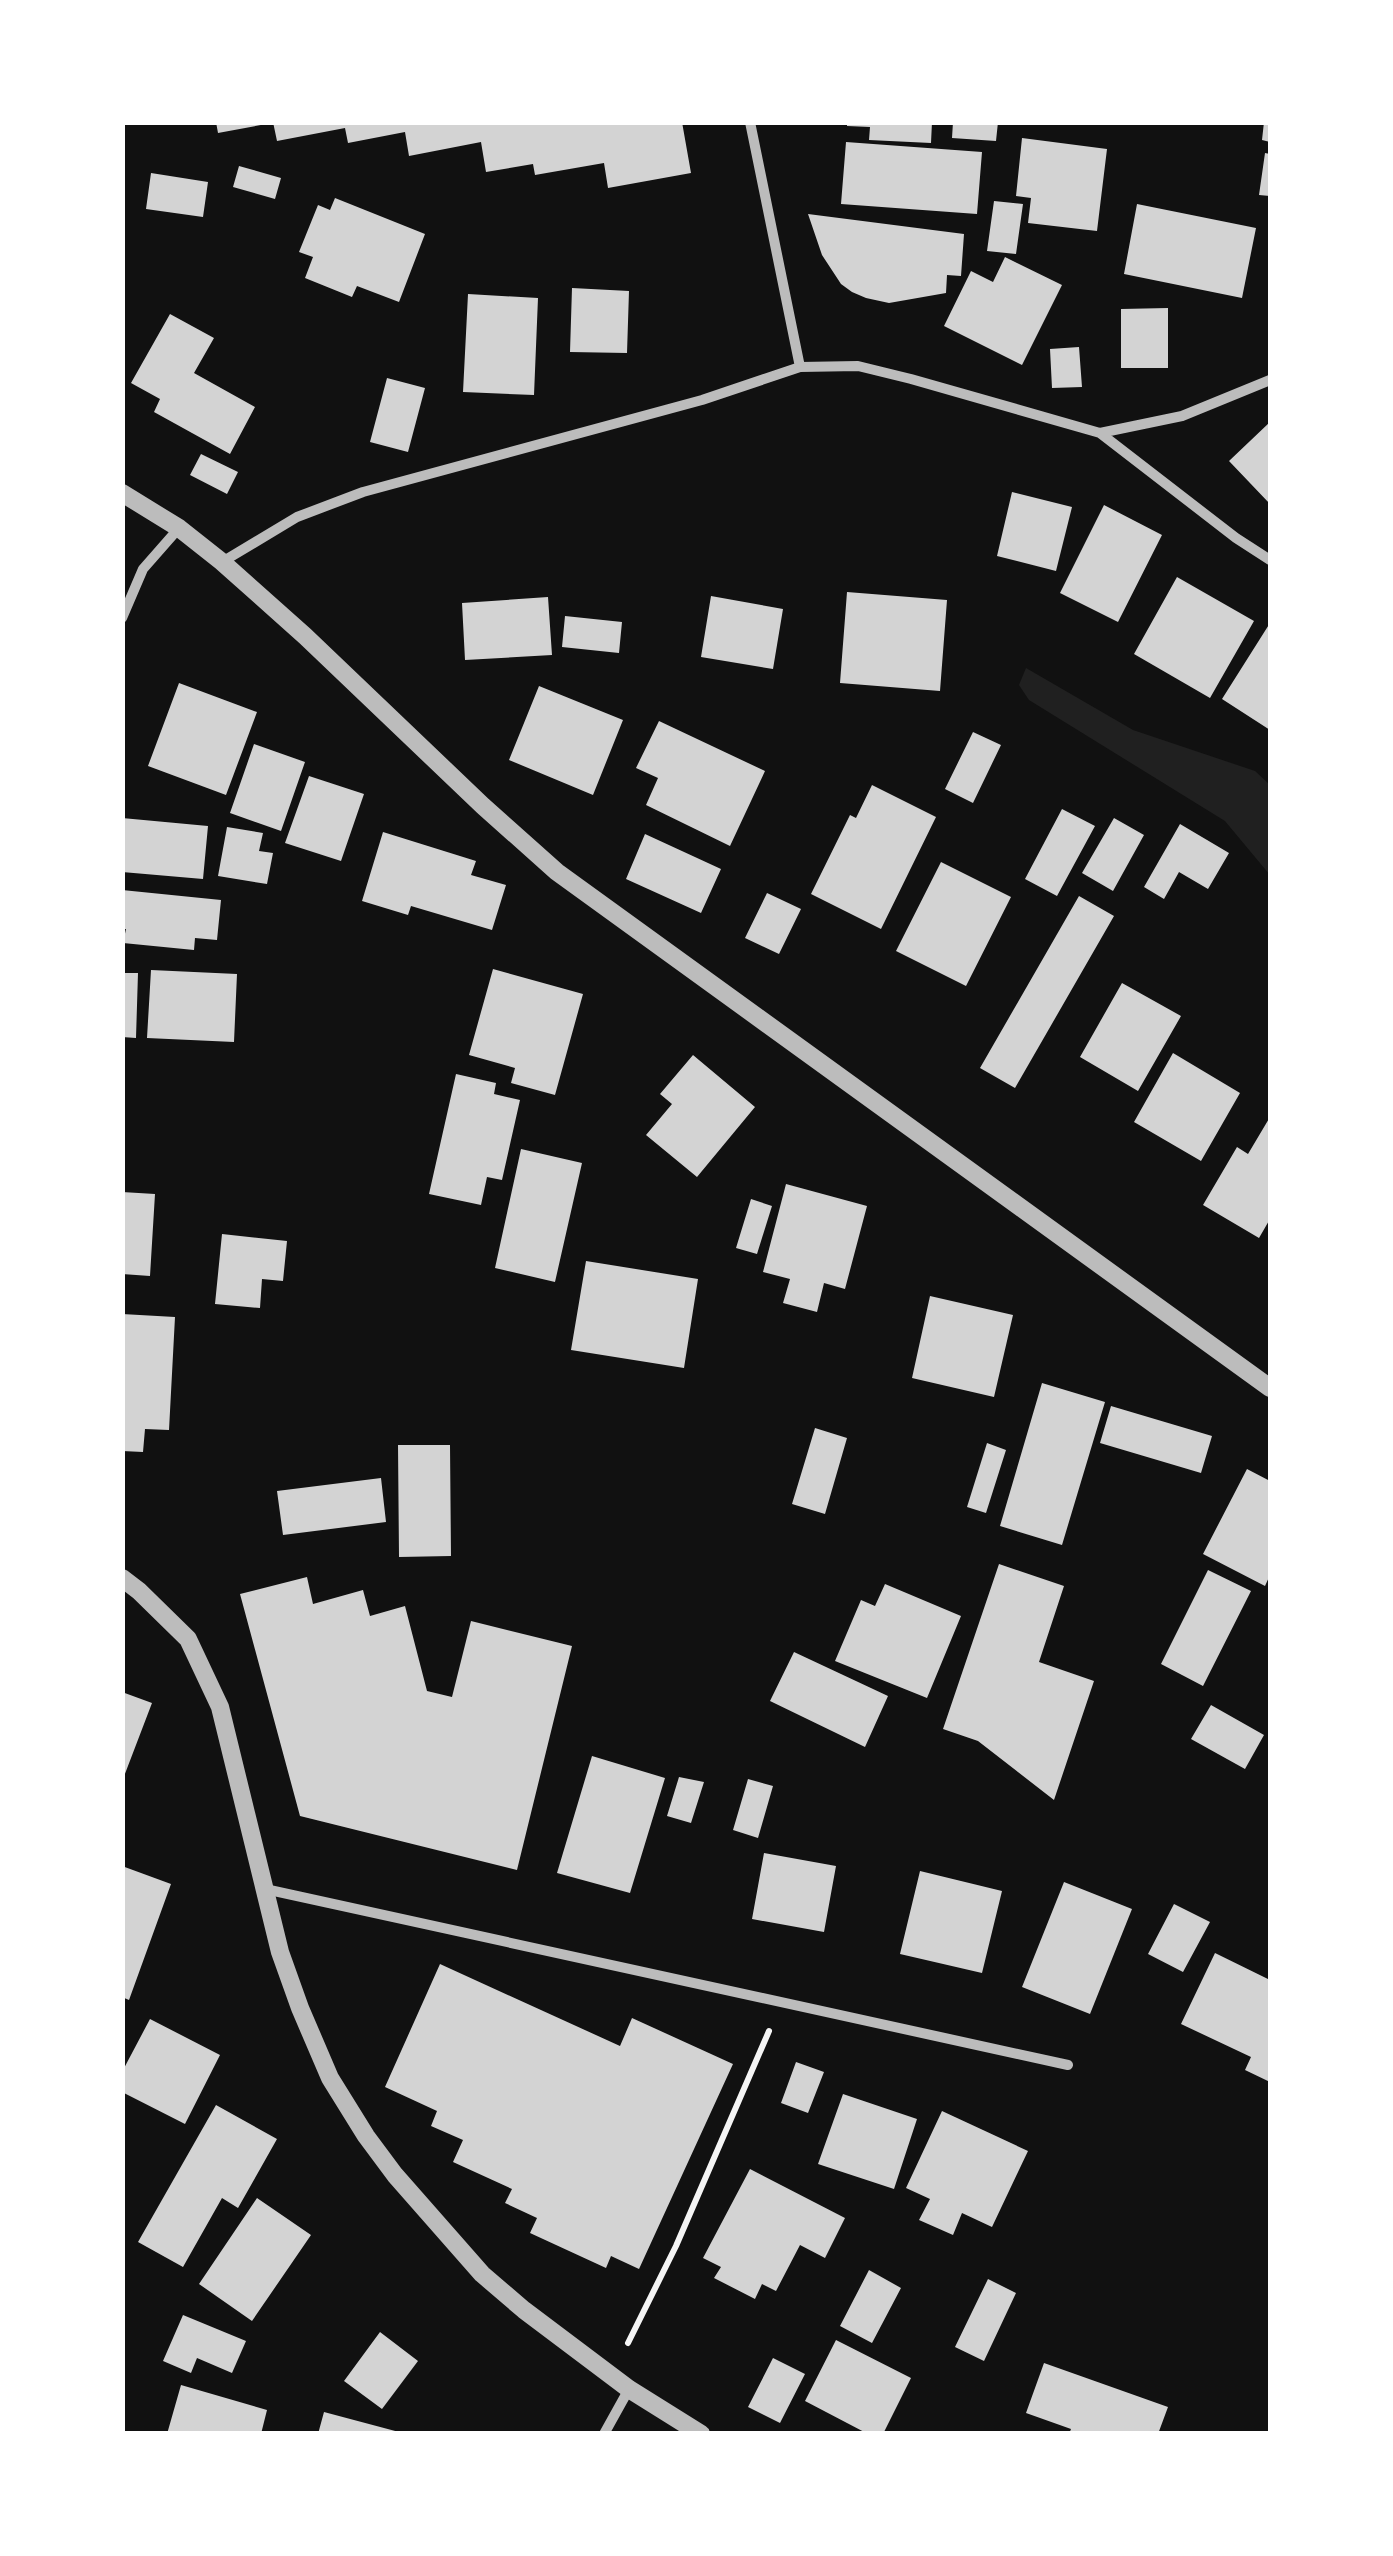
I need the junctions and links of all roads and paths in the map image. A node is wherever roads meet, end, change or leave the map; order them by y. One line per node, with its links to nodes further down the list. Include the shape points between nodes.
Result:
1 (750, 122): 2 (street)
2 (800, 367): 4 (street, via 858,366); 8 (street, via 362,492 297,517)
3 (1270, 380): 4 (street, via 1182,416)
4 (1100, 434): 7 (street)
5 (122, 493): 6 (street)
6 (178, 528): 8 (street); 9 (street, via 143,569)
7 (1270, 560)
8 (222, 562): 10 (street, via 558,872)
9 (122, 618)
10 (1270, 1388)
11 (122, 1578): 12 (street, via 188,1639 220,1706)
12 (264, 1888): 13 (street); 15 (street, via 300,2008 330,2078 366,2136 482,2274)
13 (781, 2002): 14 (street); 15 (path)
14 (1068, 2065)
15 (612, 2376): 16 (street)
16 (629, 2388): 17 (street); 18 (street)
17 (604, 2434)
18 (701, 2434)

